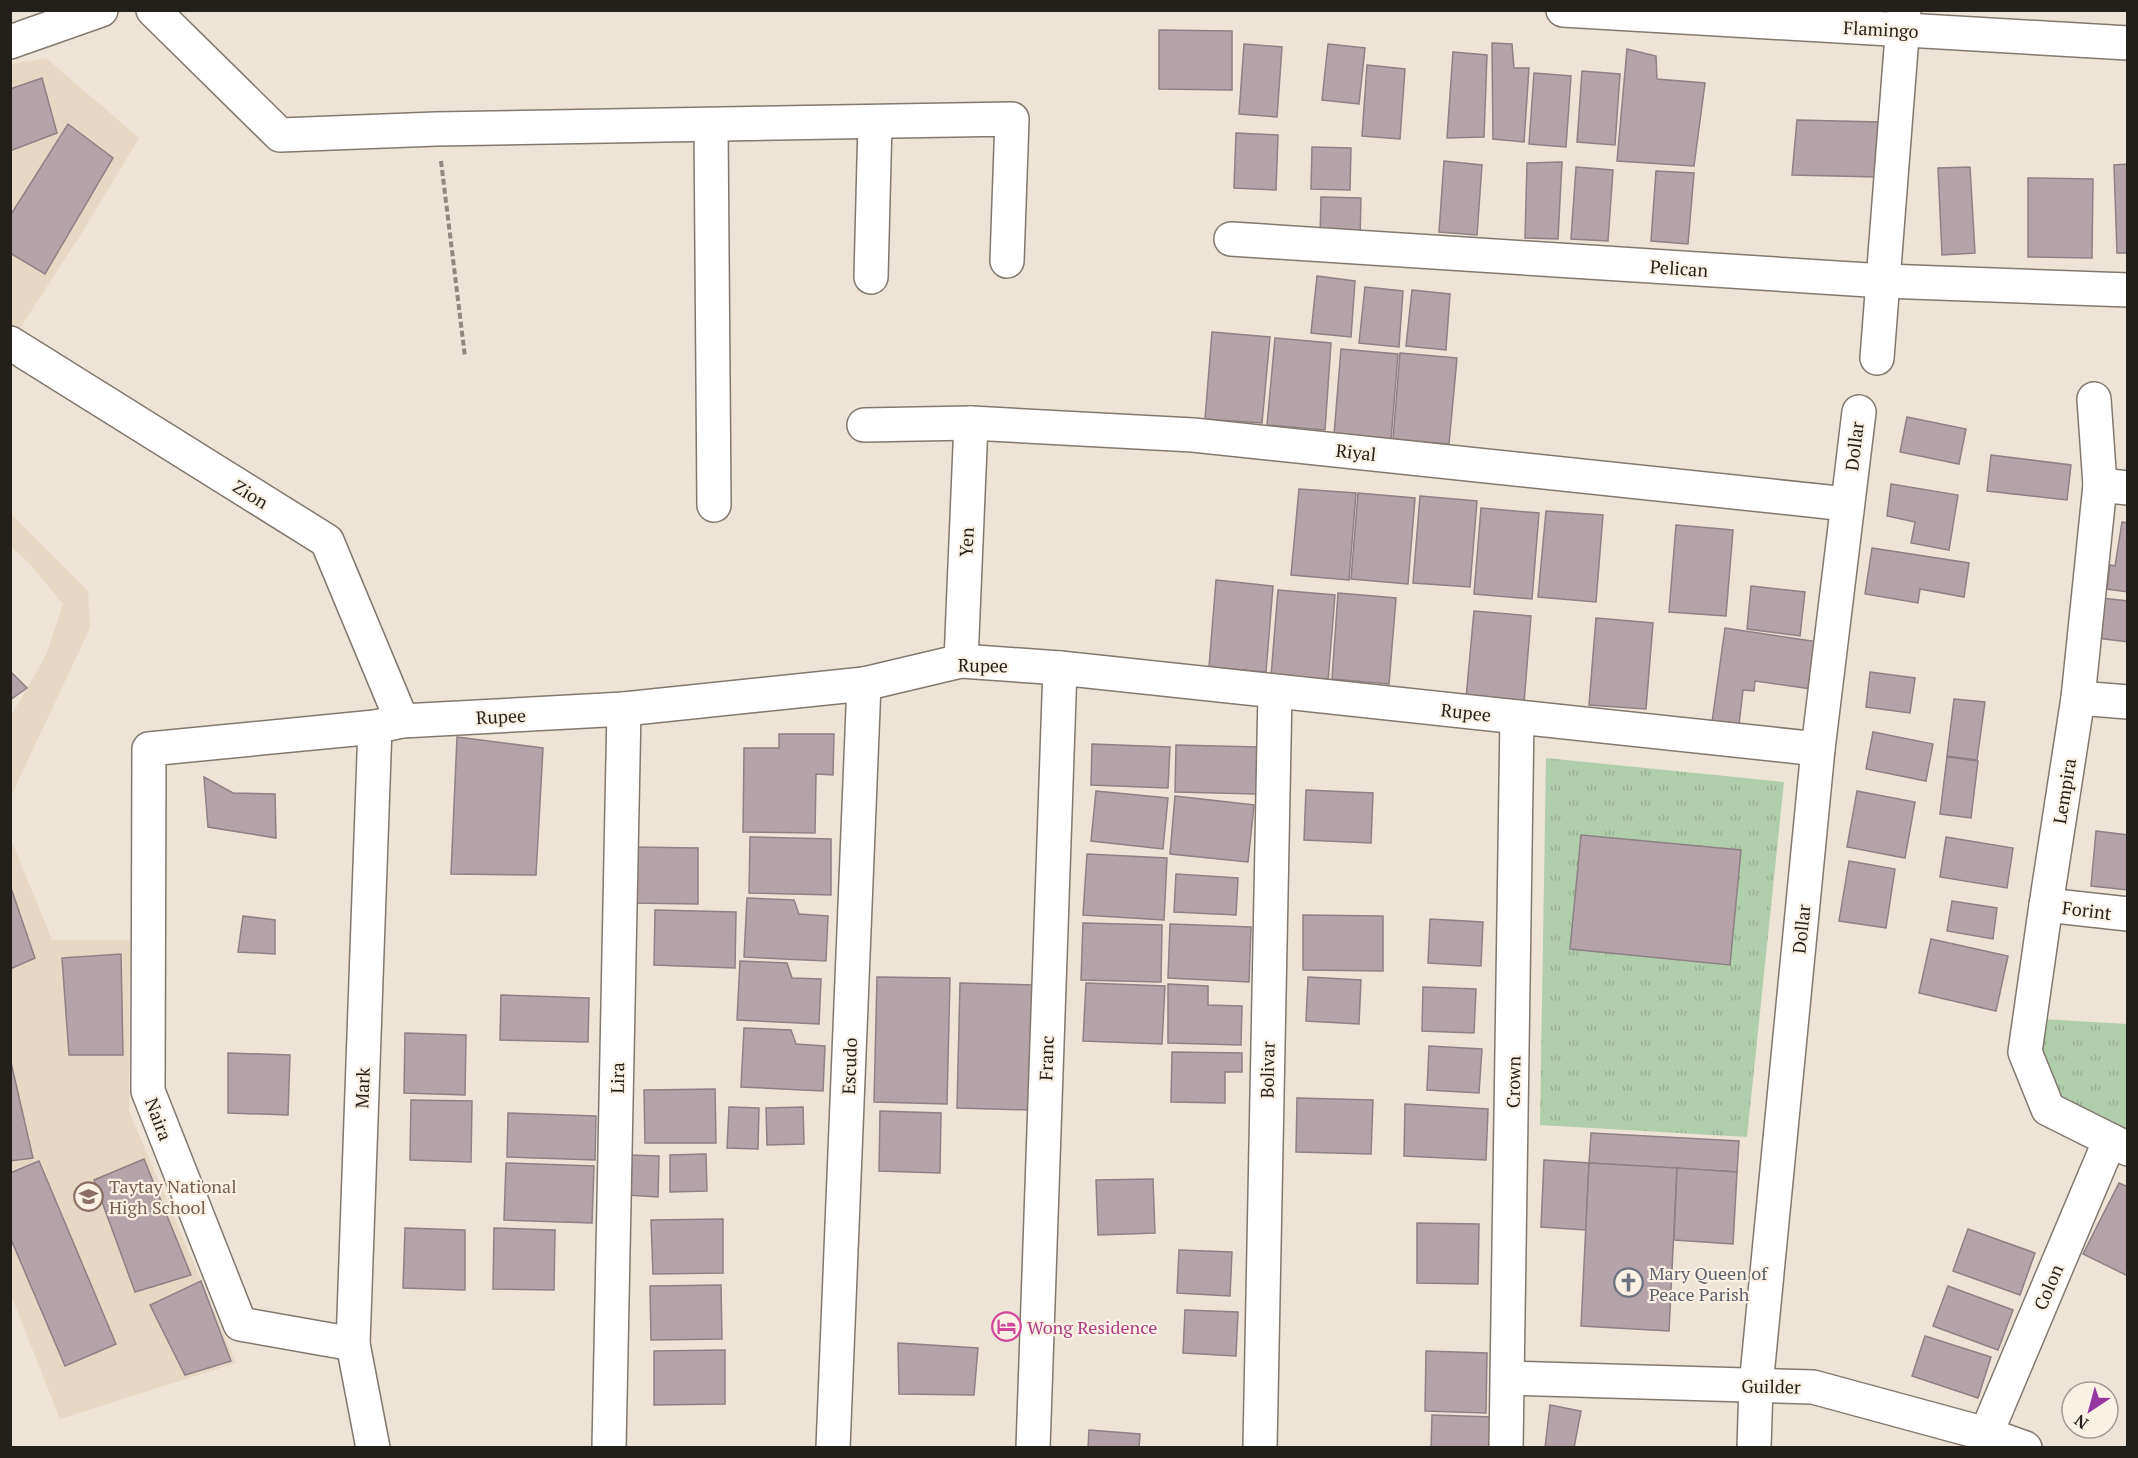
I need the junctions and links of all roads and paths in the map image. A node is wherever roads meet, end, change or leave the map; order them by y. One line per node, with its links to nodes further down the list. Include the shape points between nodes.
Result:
1 (101, 10): 5 (street)
2 (153, 10): 9 (street, via 280,135)
3 (1563, 10): 4 (street, Flamingo)
4 (1903, 21): 6 (street, Flamingo); 13 (street)
5 (10, 42)
6 (2127, 43)
7 (875, 122): 8 (street); 11 (street, via 1012,119); 12 (street)
8 (711, 125): 9 (street); 24 (street)
9 (436, 129): 16 (path)
10 (1232, 239): 13 (street, Pelican)
11 (1007, 261)
12 (871, 277)
13 (1884, 281): 14 (street, Pelican); 17 (street)
14 (2127, 290)
15 (10, 343): 33 (street, Zion, via 327,541)
16 (465, 357)
17 (1877, 358)
18 (2094, 399): 22 (street, Lempira)
19 (1859, 412): 23 (street, Dollar)
20 (971, 423): 21 (street, Riyal); 23 (street, Riyal, via 1193,435); 25 (street, Yen)
21 (864, 426)
22 (2114, 486): 29 (street, Lempira)
23 (1847, 504): 35 (street, Dollar)
24 (714, 505)
25 (961, 661): 26 (street, Rupee); 27 (street, Rupee)
26 (1060, 668): 28 (street, Rupee); 46 (street, Franc)
27 (864, 684): 31 (street, Rupee); 45 (street, Escudo)
28 (1275, 692): 32 (street, Rupee); 47 (street, Bolivar)
29 (2078, 698): 30 (street); 36 (street, Lempira)
30 (2127, 702)
31 (624, 710): 33 (street, Rupee); 44 (street, Lira)
32 (1517, 717): 35 (street, Rupee); 40 (street, Crown)
33 (389, 724): 34 (street, Rupee); 39 (street, Mark)
34 (149, 749): 39 (street, Naira, via 148,1091 240,1324)
35 (1818, 749): 41 (street, Dollar)
36 (2046, 905): 37 (street, Forint); 38 (street, Lempira, via 2025,1052 2048,1109)
37 (2127, 914)
38 (2119, 1144): 42 (street, Colon)
39 (353, 1344): 43 (street, Mark)
40 (1509, 1378): 41 (street, Guilder); 48 (street, Crown)
41 (1756, 1386): 42 (street, Guilder, via 1813,1387); 49 (street, Dollar)
42 (1986, 1434): 50 (street, Guilder)
43 (373, 1448)
44 (609, 1448)
45 (833, 1448)
46 (1033, 1448)
47 (1260, 1448)
48 (1506, 1448)
49 (1754, 1448)
50 (2025, 1448)

